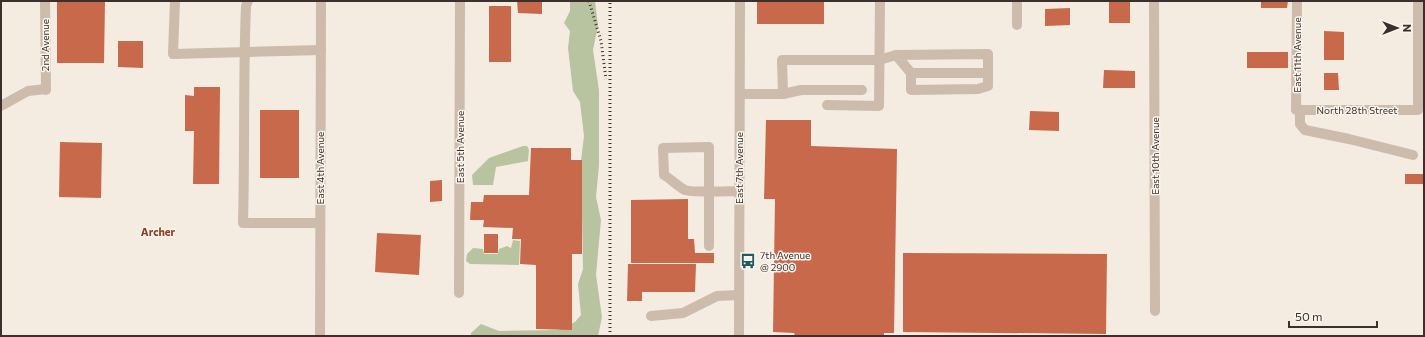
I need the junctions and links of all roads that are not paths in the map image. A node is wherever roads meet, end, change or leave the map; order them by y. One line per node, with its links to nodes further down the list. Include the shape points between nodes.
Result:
1 (45, 1): 23 (street, 2nd Avenue, via 46,90 28,91)
2 (175, 1): 14 (street, via 173,54)
3 (248, 1): 14 (street)
4 (321, 1): 13 (street, East 4th Avenue)
5 (460, 1): 30 (street, East 5th Avenue)
6 (740, 1): 20 (street, East 7th Avenue)
7 (880, 1): 16 (street)
8 (1017, 1): 12 (street)
9 (1154, 1): 32 (street, East 10th Avenue)
10 (1297, 1): 24 (street, East 11th Avenue)
11 (1418, 1): 24 (street, North 28th Street, via 1418,110)
12 (1017, 25)
13 (321, 50): 14 (street); 28 (street, East 4th Avenue)
14 (244, 52): 28 (street, via 243,223)
15 (896, 55): 16 (street); 17 (street); 18 (street, via 988,54)
16 (879, 60): 21 (street, via 782,60); 22 (street, via 879,106)
17 (911, 73): 18 (street); 18 (street, via 911,90 919,90 978,89 988,86)
18 (988, 73)
19 (862, 90): 21 (street, via 801,90)
20 (740, 94): 21 (street); 27 (street, East 7th Avenue)
21 (783, 94)
22 (827, 105)
23 (1, 106)
24 (1298, 110): 25 (street, East 11th Avenue, via 1300,124 1305,130)
25 (1413, 155)
26 (709, 191): 26 (street, via 686,191 664,175 663,148 709,148); 27 (street); 29 (street)
27 (739, 191): 31 (street, East 7th Avenue)
28 (320, 223): 34 (street, East 4th Avenue)
29 (709, 246)
30 (459, 293)
31 (739, 295): 33 (street, via 717,296 683,313); 35 (street, East 7th Avenue)
32 (1155, 311)
33 (651, 316)
34 (320, 336)
35 (739, 336)

